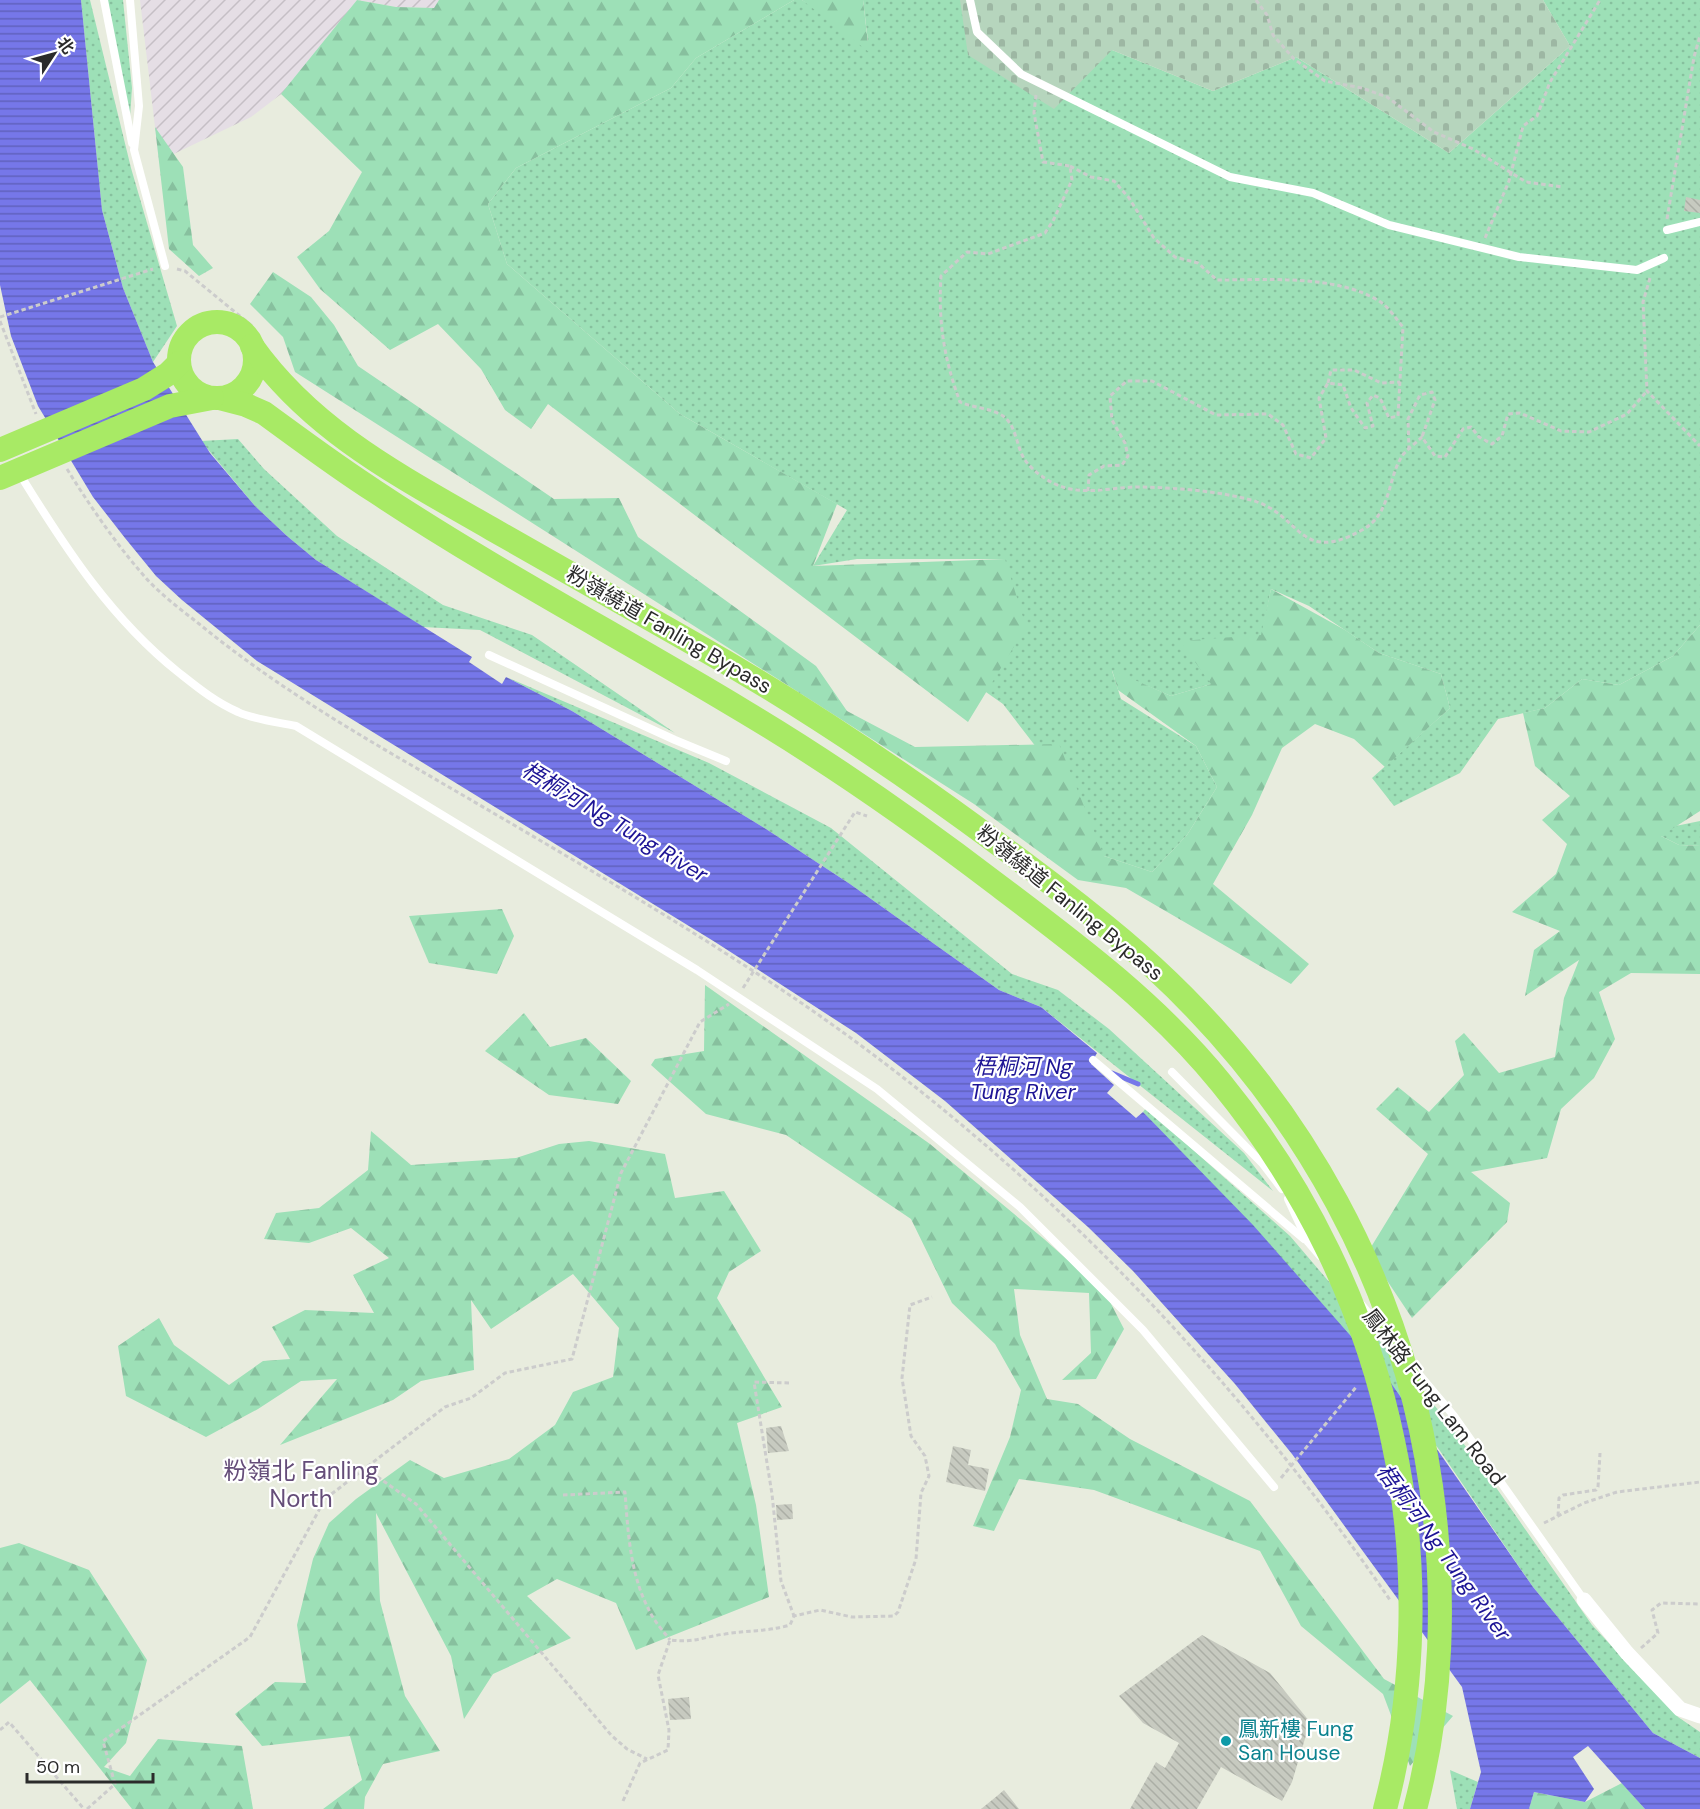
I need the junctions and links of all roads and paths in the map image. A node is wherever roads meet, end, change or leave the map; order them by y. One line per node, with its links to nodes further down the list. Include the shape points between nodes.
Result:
1 (104, 0): 7 (lane)
2 (130, 0): 7 (lane, via 140,106)
3 (970, 0): 6 (lane, via 977,32 1021,74)
4 (1256, 0): 9 (path, via 1267,15 1273,35 1294,59 1325,81 1362,87 1387,97 1434,132 1473,149)
5 (1600, 0): 9 (path, via 1550,82 1537,116 1523,126)
6 (1037, 81): 8 (path, via 1034,113 1043,162); 13 (lane, via 1230,177 1313,192 1389,225)
7 (134, 150): 15 (lane)
8 (1070, 166): 19 (path, via 1091,177 1114,182 1130,198 1154,238 1175,257 1198,263 1217,280 1274,279 1342,285 1382,303 1403,327); 28 (path, via 1072,180 1045,232 988,254 967,252 941,276 939,316 951,379 960,402 1001,415 1008,421 1024,459 1038,473 1054,484)
9 (1509, 172): 10 (path, via 1526,182); 13 (path, via 1509,181)
10 (1563, 187)
11 (1700, 222): 12 (lane)
12 (1667, 230)
13 (1481, 247): 14 (lane, via 1520,256 1638,270)
14 (1664, 258)
15 (162, 266): 16 (path)
16 (0, 317)
17 (252, 345): 18 (main road, via 234,327 208,323 186,338); 22 (main road, via 255,359 247,383 232,395); 58 (main road, 粉嶺繞道 Fanling Bypass, via 270,372 308,411 393,471 763,683 876,755 1042,878 1144,959 1218,1033 1278,1106 1331,1188 1373,1275 1406,1366 1427,1461 1439,1558 1439,1648 1428,1751)
18 (173, 369): 22 (main road, via 200,394); 24 (main road, via 136,393)
19 (1400, 382): 20 (path, via 1381,383 1354,370 1331,370); 20 (path, via 1398,416 1389,418 1380,398 1373,395 1367,403 1373,426 1365,428 1344,385)
20 (1328, 383): 28 (path, via 1319,398 1326,438 1311,458 1296,454 1283,425 1268,414 1216,415 1152,381 1127,381 1110,396 1112,420 1128,456 1122,465 1104,466 1089,475)
21 (1647, 391): 23 (path, via 1627,414 1589,432 1561,431 1520,413 1508,414 1502,436 1492,444 1471,427 1463,429 1446,457 1435,456)
22 (215, 398): 26 (main road, via 184,402); 57 (main road, 粉嶺繞道 Fanling Bypass, via 264,413 378,494 747,713 900,813 1126,986 1221,1083 1274,1157 1328,1251 1361,1327 1388,1416 1405,1514 1410,1602 1404,1711)
23 (1422, 437): 25 (path); 25 (path, via 1435,400 1432,392 1420,395 1408,419)
24 (0, 450)
25 (1408, 450): 28 (path, via 1402,456 1379,517 1364,530 1338,541 1316,543 1276,512 1253,501 1141,487)
26 (0, 478)
27 (24, 481): 32 (lane, via 67,550 110,608 152,651 208,697 240,713 296,726)
28 (1088, 491)
29 (489, 655): 30 (lane)
30 (726, 761)
31 (843, 831): 32 (path)
32 (739, 995): 40 (path, via 700,1022 621,1173 572,1359 505,1373 471,1398 445,1407); 43 (lane, via 877,1089 1020,1207 1143,1330)
33 (1094, 1060): 35 (lane)
34 (1172, 1072): 35 (lane, 鳳林路 Fung Lam Road, via 1263,1164 1286,1196)
35 (1308, 1242): 46 (lane, 鳳林路 Fung Lam Road, via 1454,1416)
36 (932, 1298): 49 (path, via 910,1305 902,1378 911,1436 925,1456 929,1476 921,1493 916,1559 898,1612 894,1616 852,1617 820,1610)
37 (789, 1383): 49 (path, via 754,1382 781,1581)
38 (1358, 1385): 41 (path)
39 (1600, 1453): 45 (path, via 1596,1490 1563,1495 1559,1498)
40 (365, 1468): 54 (path, via 416,1504 591,1712 627,1749); 56 (path, via 325,1499 250,1637 103,1741 115,1784)
41 (1283, 1475)
42 (1700, 1482): 45 (path, via 1617,1492)
43 (1274, 1487)
44 (563, 1495): 50 (path, via 625,1492 629,1542 639,1587 649,1612)
45 (1558, 1516): 46 (path)
46 (1534, 1527): 47 (lane, 鳳林路 Fung Lam Road)
47 (1584, 1600): 51 (street, 鳳林路 Fung Lam Road)
48 (1700, 1604): 51 (path, via 1661,1603 1652,1610 1658,1633)
49 (794, 1616): 50 (path, via 790,1625 765,1632 725,1634 692,1643)
50 (670, 1640): 54 (path, via 658,1675 669,1730 668,1750)
51 (1631, 1657): 52 (street, 鳳林路 Fung Lam Road, via 1680,1709)
52 (1700, 1716)
53 (0, 1730): 56 (path, via 9,1722)
54 (647, 1760): 55 (path, via 640,1763)
55 (623, 1801)
56 (85, 1809)
57 (1384, 1809)
58 (1415, 1809)

